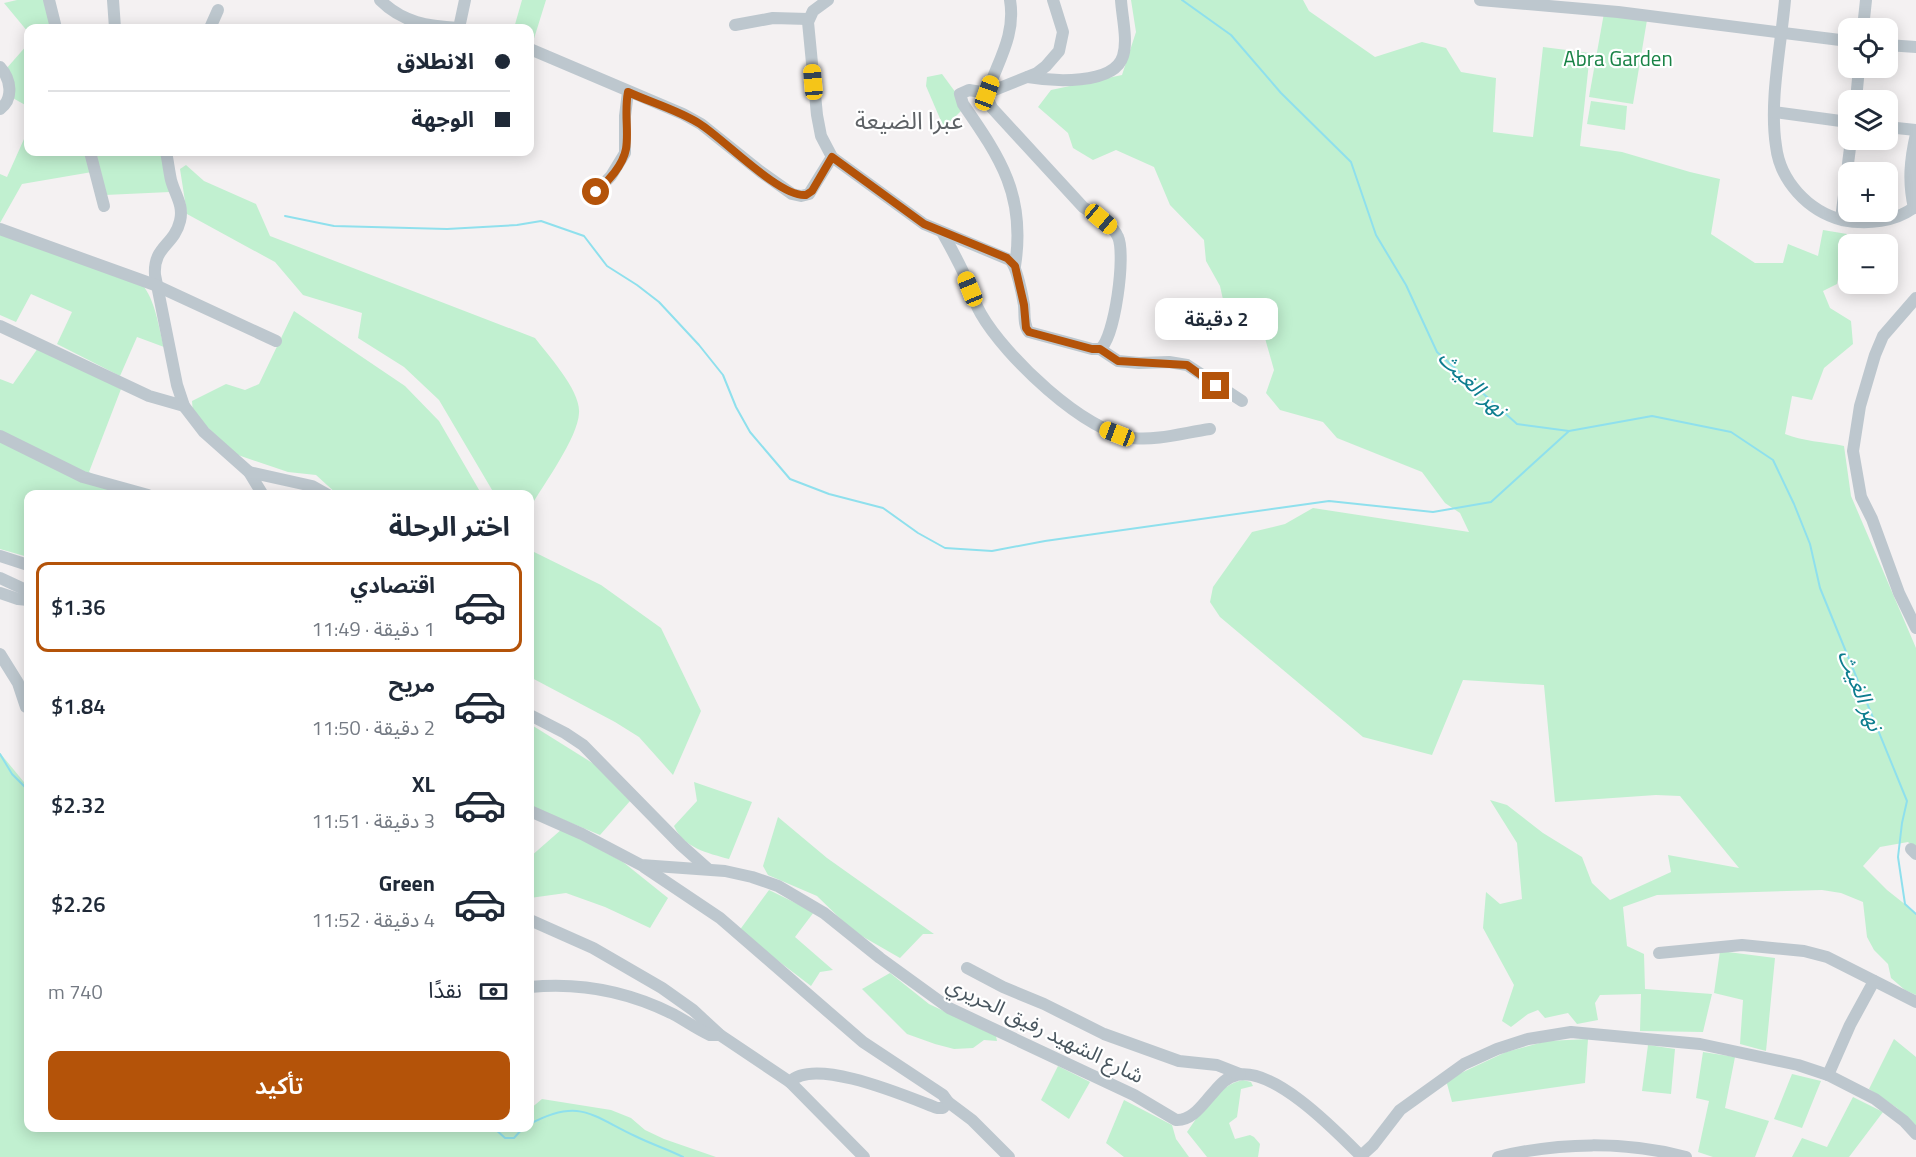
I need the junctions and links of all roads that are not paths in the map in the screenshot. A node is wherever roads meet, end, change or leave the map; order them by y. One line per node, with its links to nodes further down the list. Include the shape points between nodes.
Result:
1 (49, 0): 17 (street)
2 (113, 0): 18 (street)
3 (465, 0): 21 (street)
4 (828, 0): 16 (street)
5 (1010, 0): 31 (street, via 1008,42)
6 (1053, 0): 29 (street, via 1063,32 1059,51 1046,66)
7 (1121, 0): 29 (street, via 1124,49 1114,68 1074,80)
8 (1480, 0): 11 (street)
9 (1785, 0): 23 (street)
10 (1866, 0): 15 (street)
11 (1543, 2): 13 (street)
12 (388, 3): 20 (street, via 414,23)
13 (1619, 6): 23 (street)
14 (218, 10): 19 (street)
15 (1864, 18)
16 (808, 19): 22 (street, via 773,18); 39 (street, via 815,106 821,136)
17 (55, 24)
18 (115, 24)
19 (212, 24)
20 (423, 24)
21 (460, 24)
22 (735, 25)
23 (1782, 32): 24 (street); 33 (street)
24 (1838, 39)
25 (1898, 46): 26 (street)
26 (1916, 47)
27 (534, 51): 30 (street)
28 (0, 67): 32 (street, via 8,79 10,93)
29 (1028, 77): 31 (street)
30 (628, 92): 39 (street, via 701,124 792,194 806,195 812,191); 40 (street, via 625,153)
31 (987, 93): 47 (street, via 969,90 960,94 1013,190 1019,245); 52 (street, via 992,108 1060,184 1117,234 1121,253 1113,320)
32 (0, 109)
33 (1774, 112): 34 (street); 44 (street, via 1776,148 1795,190 1815,209)
34 (1838, 121)
35 (1898, 128): 36 (street)
36 (1916, 132): 42 (street, via 1909,187)
37 (91, 156): 41 (street)
38 (167, 156): 48 (street, via 182,212 173,237 155,259)
39 (832, 157): 46 (street, via 924,224)
40 (596, 192)
41 (104, 206)
42 (1915, 207): 43 (street)
43 (1898, 216)
44 (1838, 218)
45 (0, 229): 48 (street)
46 (942, 232): 47 (street, via 1004,257); 55 (street, via 985,320 1033,375 1078,414 1102,429 1133,438)
47 (1015, 266): 52 (street, via 1026,330)
48 (155, 285): 51 (street); 54 (street)
49 (1916, 298): 67 (street, via 1883,336 1875,355 1860,406 1853,451 1861,498)
50 (0, 326): 54 (street, via 149,396)
51 (276, 341)
52 (1100, 349): 53 (street, via 1118,361 1187,365)
53 (1242, 401)
54 (184, 406): 57 (street, via 204,432)
55 (1210, 429)
56 (0, 436): 58 (street, via 83,477)
57 (249, 472): 59 (street); 60 (street)
58 (130, 490)
59 (259, 490)
60 (319, 490)
61 (0, 556): 62 (street)
62 (24, 564)
63 (0, 578): 64 (street)
64 (24, 589)
65 (0, 593): 66 (street)
66 (24, 600)
67 (1916, 628)
68 (0, 654): 69 (street)
69 (24, 701)
70 (534, 717): 73 (street, via 583,745)
71 (534, 813): 72 (street, شارع الشهيد رفيق الحريري)
72 (641, 865): 73 (street, شارع الشهيد رفيق الحريري); 84 (street, via 720,918 863,1042)
73 (708, 869): 81 (street, شارع الشهيد رفيق الحريري, via 752,877 795,895 942,1004 1134,1095 1176,1120 1188,1118 1223,1082)
74 (534, 922): 80 (street, via 650,980)
75 (1659, 953): 77 (street, via 1742,945 1804,951 1827,957)
76 (967, 968): 81 (street, via 1114,1038 1179,1060 1217,1065)
77 (1874, 981): 79 (street); 82 (street)
78 (534, 987): 80 (street, via 575,985 614,992 652,1004 710,1035)
79 (1916, 1002)
80 (720, 1035): 83 (street)
81 (1240, 1074): 88 (street, via 1256,1075 1287,1091)
82 (1828, 1075): 85 (street, via 1875,1099); 88 (street, via 1700,1044 1585,1032 1544,1035 1464,1064 1400,1110)
83 (790, 1082): 84 (street, via 805,1074 835,1076 887,1088 937,1108); 86 (street)
84 (948, 1102): 87 (street, via 972,1119)
85 (1916, 1134)
86 (864, 1157)
87 (1009, 1157)
88 (1361, 1157)
89 (1498, 1157): 90 (street, via 1548,1148 1605,1145)
90 (1686, 1157)

